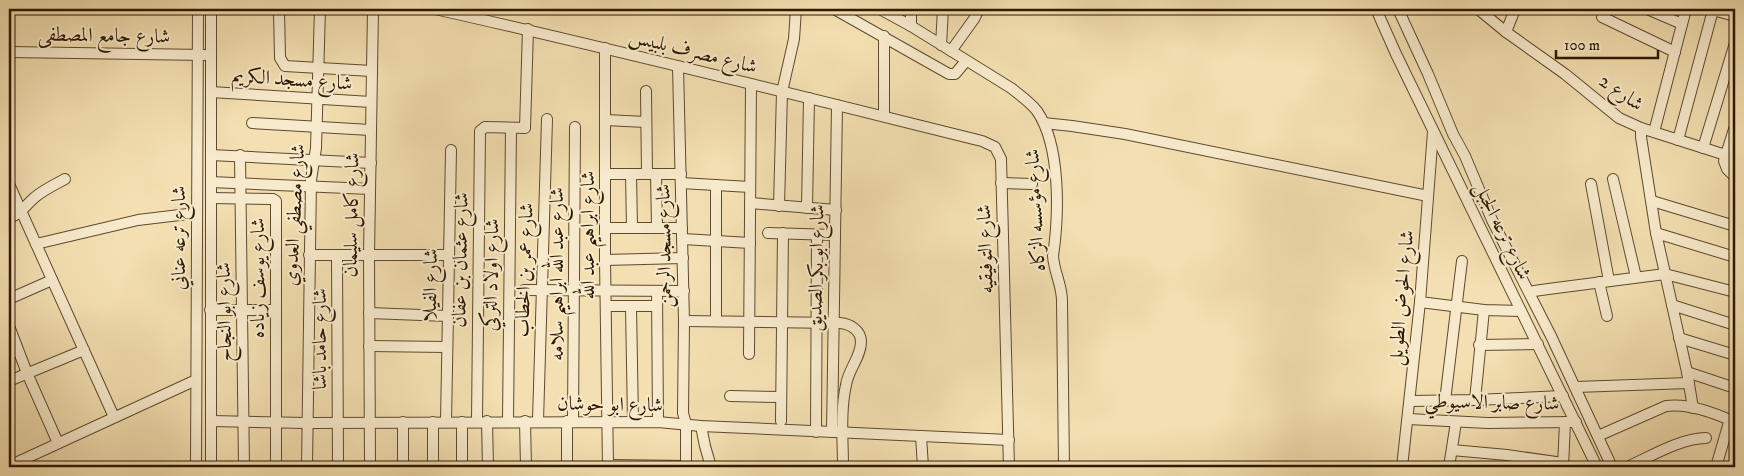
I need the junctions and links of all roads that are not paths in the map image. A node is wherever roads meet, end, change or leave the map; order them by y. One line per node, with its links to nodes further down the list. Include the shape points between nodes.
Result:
1 (198, 9): 33 (street, شارع ترعه عناني)
2 (212, 9): 34 (street, شارع ترعه عناني)
3 (277, 9): 37 (street, via 281,61 288,67)
4 (320, 9): 37 (street, شارع مصطفي العدوي)
5 (373, 9): 38 (street, شارع كامل سليمان)
6 (435, 9): 24 (street, شارع مصرف بلبيس)
7 (796, 9): 42 (street, via 794,40)
8 (834, 9): 26 (street)
9 (910, 9): 23 (street)
10 (943, 9): 27 (street)
11 (979, 9): 30 (street)
12 (1376, 9): 59 (street, شارع ترعه الجبل)
13 (1398, 9): 130 (street, شارع ترعه الجبل, via 1492,220)
14 (1515, 9): 25 (street)
15 (1647, 9): 22 (street)
16 (1686, 9): 22 (street)
17 (1711, 9): 20 (street); 61 (street)
18 (882, 10): 23 (street, شارع مؤسسه الزكاه)
19 (1483, 11): 25 (street, شارع 2)
20 (1732, 13)
21 (1602, 17): 32 (street)
22 (1682, 24): 32 (street)
23 (910, 26): 27 (street, شارع مؤسسه الزكاه)
24 (528, 29): 28 (street, شارع مصرف بلبيس); 57 (street, via 526,127)
25 (1506, 32): 56 (street, شارع 2, via 1612,113)
26 (884, 36): 35 (street, via 950,74 956,74); 47 (street)
27 (941, 45): 30 (street, شارع مؤسسه الزكاه)
28 (605, 48): 36 (street, شارع مصرف بلبيس); 49 (street, شارع ابراهيم عبد الله)
29 (1735, 48): 62 (street)
30 (951, 51): 35 (street, شارع مؤسسه الزكاه)
31 (9, 52): 33 (street, شارع جامع المصطفى)
32 (1675, 52): 60 (street)
33 (199, 55): 34 (street, شارع جامع المصطفى); 95 (street, شارع ترعه عناني)
34 (210, 55): 41 (street, شارع ترعه عناني)
35 (964, 60): 52 (street, شارع مؤسسه الزكاه, via 1024,98)
36 (678, 66): 39 (street, شارع مصرف بلبيس); 73 (street, شارع مسجد الرحمن)
37 (318, 69): 38 (street); 44 (street, شارع مصطفي العدوي)
38 (372, 72): 45 (street, شارع كامل سليمان)
39 (751, 84): 42 (street, شارع مصرف بلبيس); 84 (street)
40 (646, 91): 50 (street)
41 (211, 92): 44 (street, شارع مسجد الكريم); 64 (street, شارع ترعه عناني)
42 (782, 92): 43 (street, شارع مصرف بلبيس); 91 (street)
43 (809, 98): 46 (street, شارع مصرف بلبيس); 92 (street)
44 (318, 100): 45 (street, شارع مسجد الكريم); 54 (street, شارع مصطفي العدوي)
45 (371, 102): 58 (street, شارع كامل سليمان)
46 (838, 105): 47 (street, شارع مصرف بلبيس); 93 (street, شارع ابو بكر الصديق)
47 (884, 116): 78 (street, شارع التوفيقيه, via 995,147 999,153)
48 (547, 119): 124 (street, شارع عمر بن الخطاب)
49 (605, 120): 50 (street); 69 (street, شارع ابراهيم عبد الله)
50 (646, 122): 71 (street)
51 (252, 123): 54 (street)
52 (1044, 124): 86 (street, via 1125,134); 230 (street, شارع مؤسسه الزكاه, via 1054,157 1056,179 1053,256 1062,294)
53 (1735, 126): 66 (street)
54 (317, 127): 58 (street); 67 (street, شارع مصطفي العدوي)
55 (575, 128): 125 (street, شارع عبد الله ابراهيم سلامه)
56 (1641, 128): 60 (street, شارع 2); 89 (street)
57 (511, 129): 181 (street, شارع اولاد التركي); 194 (street, شارع عثمان بن عفان, via 484,127 480,131)
58 (370, 130): 68 (street, شارع كامل سليمان)
59 (1434, 131): 86 (street, شارع الحوض الطويل); 142 (street, شارع ترعه الجبل)
60 (1654, 132): 61 (street, شارع 2)
61 (1678, 140): 62 (street, شارع 2)
62 (1703, 148): 66 (street, شارع 2)
63 (451, 150): 114 (street, شارع الفيلا)
64 (210, 155): 65 (street); 76 (street, شارع ترعه عناني)
65 (240, 155): 67 (street); 77 (street, شارع ابو النجاح)
66 (1730, 157): 72 (street, via 1724,164)
67 (314, 160): 68 (street); 83 (street, شارع مصطفي العدوي)
68 (371, 163): 85 (street, شارع كامل سليمان)
69 (605, 174): 70 (street); 98 (street, شارع ابراهيم عبد الله)
70 (632, 174): 71 (street); 99 (street)
71 (652, 174): 73 (street); 100 (street)
72 (1735, 177)
73 (681, 178): 82 (street); 101 (street, شارع مسجد الرحمن)
74 (1613, 178): 120 (street)
75 (64, 179): 94 (street, via 33,199)
76 (210, 182): 77 (street); 87 (street, شارع ترعه عناني)
77 (240, 183): 83 (street); 88 (street, شارع ابو النجاح)
78 (1001, 183): 80 (street); 206 (street, شارع التوفيقيه)
79 (9, 184): 94 (street)
80 (1032, 184)
81 (1591, 184): 122 (street)
82 (716, 185): 84 (street); 108 (street)
83 (311, 186): 85 (street); 111 (street, شارع مصطفي العدوي)
84 (750, 187): 90 (street)
85 (370, 189): 113 (street, شارع كامل سليمان)
86 (1428, 196): 132 (street, شارع الحوض الطويل)
87 (210, 198): 88 (street, شارع يوسف زياده); 138 (street, شارع ترعه عناني)
88 (241, 199): 139 (street, شارع ابو النجاح); 140 (street, شارع يوسف زياده, via 276,201)
89 (1652, 201): 97 (street); 104 (street)
90 (750, 203): 91 (street); 109 (street)
91 (780, 206): 92 (street)
92 (808, 208): 93 (street)
93 (836, 210): 106 (street, شارع ابو بكر الصديق)
94 (21, 212): 96 (street); 110 (street)
95 (196, 213): 110 (street, via 138,220); 164 (street, شارع ترعه عناني)
96 (9, 218)
97 (1735, 226)
98 (605, 228): 99 (street); 117 (street, شارع ابراهيم عبد الله)
99 (632, 228): 100 (street)
100 (656, 228): 101 (street)
101 (682, 228): 107 (street, شارع مسجد الرحمن)
102 (768, 233): 103 (street)
103 (783, 233): 105 (street); 149 (street)
104 (1656, 233): 115 (street); 119 (street)
105 (817, 234): 106 (street); 150 (street)
106 (835, 235): 151 (street, شارع ابو بكر الصديق)
107 (682, 239): 108 (street); 116 (street, شارع مسجد الرحمن)
108 (716, 241): 109 (street); 147 (street)
109 (750, 243): 148 (street)
110 (36, 244): 121 (street)
111 (309, 255): 112 (street); 198 (street, شارع مصطفي العدوي)
112 (337, 255): 113 (street); 188 (street, شارع حامد باشا)
113 (369, 255): 114 (street); 143 (street, شارع كامل سليمان)
114 (449, 255): 144 (street, شارع الفيلا)
115 (1735, 257)
116 (683, 258): 117 (street); 128 (street, شارع مسجد الرحمن)
117 (605, 260): 126 (street, شارع ابراهيم عبد الله)
118 (1462, 261): 137 (street)
119 (1666, 274): 120 (street); 129 (street); 133 (street)
120 (1636, 277): 122 (street)
121 (52, 280): 131 (street); 159 (street)
122 (1604, 282): 130 (street); 145 (street)
123 (524, 290): 124 (street)
124 (542, 290): 125 (street); 183 (street, شارع عمر بن الخطاب)
125 (574, 290): 126 (street); 184 (street, شارع عبد الله ابراهيم سلامه)
126 (605, 291): 127 (street); 134 (street, شارع ابراهيم عبد الله)
127 (657, 291): 128 (street); 136 (street)
128 (684, 291): 146 (street, شارع مسجد الرحمن)
129 (1735, 292)
130 (1530, 293): 168 (street, شارع ترعه الجبل)
131 (9, 299)
132 (1420, 302): 137 (street); 172 (street, شارع الحوض الطويل)
133 (1672, 305): 152 (street); 154 (street)
134 (606, 306): 135 (street); 177 (street, شارع ابراهيم عبد الله)
135 (631, 306): 136 (street); 185 (street)
136 (657, 306): 195 (street)
137 (1457, 306): 141 (street); 173 (street)
138 (210, 310): 139 (street); 180 (street, شارع ترعه عناني)
139 (242, 310): 140 (street); 186 (street, شارع ابو النجاح)
140 (276, 310): 187 (street, شارع يوسف زياده)
141 (1484, 310): 142 (street); 156 (street)
142 (1522, 311): 155 (street, شارع ترعه الجبل)
143 (369, 313): 144 (street); 157 (street, شارع كامل سليمان)
144 (448, 316): 158 (street, شارع الفيلا)
145 (1607, 316)
146 (684, 321): 147 (street); 199 (street, شارع مسجد الرحمن, via 683,413)
147 (716, 321): 148 (street)
148 (750, 321): 149 (street); 160 (street)
149 (782, 322): 150 (street); 170 (street)
150 (817, 322): 151 (street); 201 (street)
151 (834, 323): 202 (street, شارع ابو بكر الصديق); 202 (street, via 854,328 861,340 845,388)
152 (1735, 325)
153 (9, 326): 163 (street)
154 (1679, 338): 161 (street); 162 (street)
155 (1538, 344): 156 (street); 168 (street, شارع ترعه الجبل)
156 (1479, 345): 171 (street)
157 (369, 346): 158 (street); 189 (street, شارع كامل سليمان)
158 (448, 347): 192 (street, شارع الفيلا)
159 (84, 350): 163 (street); 175 (street)
160 (749, 354)
161 (1735, 355)
162 (1687, 372): 166 (street); 167 (street)
163 (27, 373): 165 (street); 207 (street)
164 (196, 380): 175 (street); 212 (street, شارع ترعه عناني)
165 (9, 382)
166 (1688, 383): 168 (street); 174 (street)
167 (1735, 388)
168 (1571, 395): 171 (street); 197 (street, شارع ترعه الجبل); 204 (street, شارع ترعه الجبل)
169 (730, 396): 170 (street)
170 (781, 398): 178 (street)
171 (1475, 400): 173 (street)
172 (1410, 401): 173 (street); 176 (street, شارع الحوض الطويل)
173 (1445, 401)
174 (1692, 408): 179 (street); 204 (street, via 1666,406)
175 (114, 417): 207 (street)
176 (1408, 419): 196 (street, شارع صابر الاسيوطي); 231 (street, شارع الحوض الطويل)
177 (608, 420): 184 (street, شارع ابو حوشان); 185 (street, شارع ابو حوشان); 211 (street, شارع ابراهيم عبد الله)
178 (781, 420)
179 (1732, 420): 236 (street)
180 (211, 421): 186 (street, شارع ابو حوشان); 213 (street, شارع ترعه عناني)
181 (508, 421): 182 (street, شارع ابو حوشان); 194 (street, شارع ابو حوشان)
182 (525, 421): 183 (street, شارع ابو حوشان); 223 (street)
183 (538, 421): 184 (street, شارع ابو حوشان)
184 (570, 421): 224 (street, شارع عبد الله ابراهيم سلامه)
185 (633, 421): 195 (street, شارع ابو حوشان)
186 (244, 422): 187 (street, شارع ابو حوشان); 214 (street, شارع ابو النجاح)
187 (276, 422): 198 (street, شارع ابو حوشان); 215 (street, شارع يوسف زياده)
188 (338, 422): 189 (street, شارع ابو حوشان); 198 (street, شارع ابو حوشان); 217 (street, شارع حامد باشا)
189 (370, 422): 190 (street, شارع ابو حوشان); 218 (street, شارع كامل سليمان)
190 (403, 422): 191 (street, شارع ابو حوشان); 219 (street)
191 (433, 422): 192 (street, شارع ابو حوشان); 220 (street)
192 (446, 422): 193 (street, شارع ابو حوشان)
193 (462, 422): 194 (street, شارع ابو حوشان); 221 (street)
194 (482, 422): 222 (street)
195 (658, 422): 199 (street, شارع ابو حوشان)
196 (1456, 422): 197 (street, شارع صابر الاسيوطي); 208 (street)
197 (1571, 422): 210 (street); 233 (street, شارع ترعه الجبل)
198 (307, 423): 216 (street, شارع مصطفي العدوي)
199 (686, 424): 200 (street, شارع ابو حوشان); 225 (street, شارع مسجد الرحمن)
200 (701, 426): 201 (street, شارع ابو حوشان); 226 (street)
201 (816, 432): 202 (street, شارع ابو حوشان)
202 (838, 432): 203 (street, شارع ابو حوشان); 227 (street)
203 (922, 436): 206 (street, شارع ابو حوشان); 228 (street)
204 (1598, 436): 234 (street, شارع ترعه الجبل)
205 (1706, 438): 235 (street, via 1684,442)
206 (1009, 440): 229 (street, شارع التوفيقيه)
207 (58, 443): 209 (street)
208 (1452, 450): 210 (street); 232 (street)
209 (9, 464)
210 (1563, 465)
211 (608, 466): 225 (street)
212 (196, 467)
213 (211, 467)
214 (244, 467)
215 (276, 467)
216 (307, 467)
217 (338, 467)
218 (370, 467)
219 (402, 467)
220 (433, 467)
221 (462, 467)
222 (488, 467)
223 (526, 467)
224 (567, 467)
225 (686, 467)
226 (712, 467)
227 (843, 467)
228 (923, 467)
229 (1009, 467)
230 (1064, 467)
231 (1405, 467)
232 (1449, 467)
233 (1598, 467)
234 (1612, 467)
235 (1628, 467)
236 (1716, 467)

